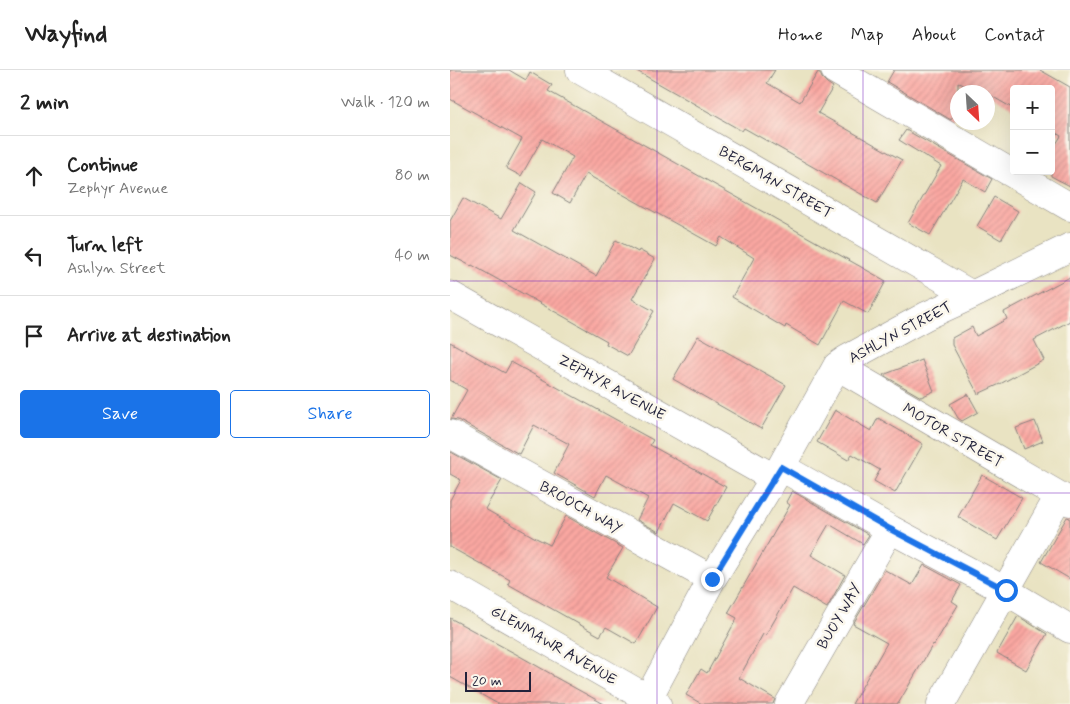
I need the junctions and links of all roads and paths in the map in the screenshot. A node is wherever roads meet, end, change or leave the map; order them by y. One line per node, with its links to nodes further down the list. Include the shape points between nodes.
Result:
1 (580, 70): 6 (street, BERGMAN STREET)
2 (835, 70): 3 (street)
3 (1070, 207)
4 (1070, 247): 6 (street, ASHLYN STREET)
5 (450, 295): 9 (street, ZEPHYR AVENUE)
6 (972, 295): 7 (street, ASHLYN STREET, via 926,316)
7 (837, 366): 9 (street, ASHLYN STREET); 10 (street, MOTOR STREET)
8 (450, 434): 12 (street, BROOCH WAY)
9 (778, 472): 11 (street, ZEPHYR AVENUE); 12 (street, ASHLYN STREET)
10 (1065, 499): 14 (street)
11 (890, 529): 14 (street, ZEPHYR AVENUE); 17 (street, BUOY WAY)
12 (712, 579): 16 (street, ASHLYN STREET)
13 (450, 586): 16 (street, GLENMAWR AVENUE)
14 (1006, 590): 15 (street, ZEPHYR AVENUE); 18 (street)
15 (1070, 629)
16 (650, 702)
17 (789, 704)
18 (941, 704)

